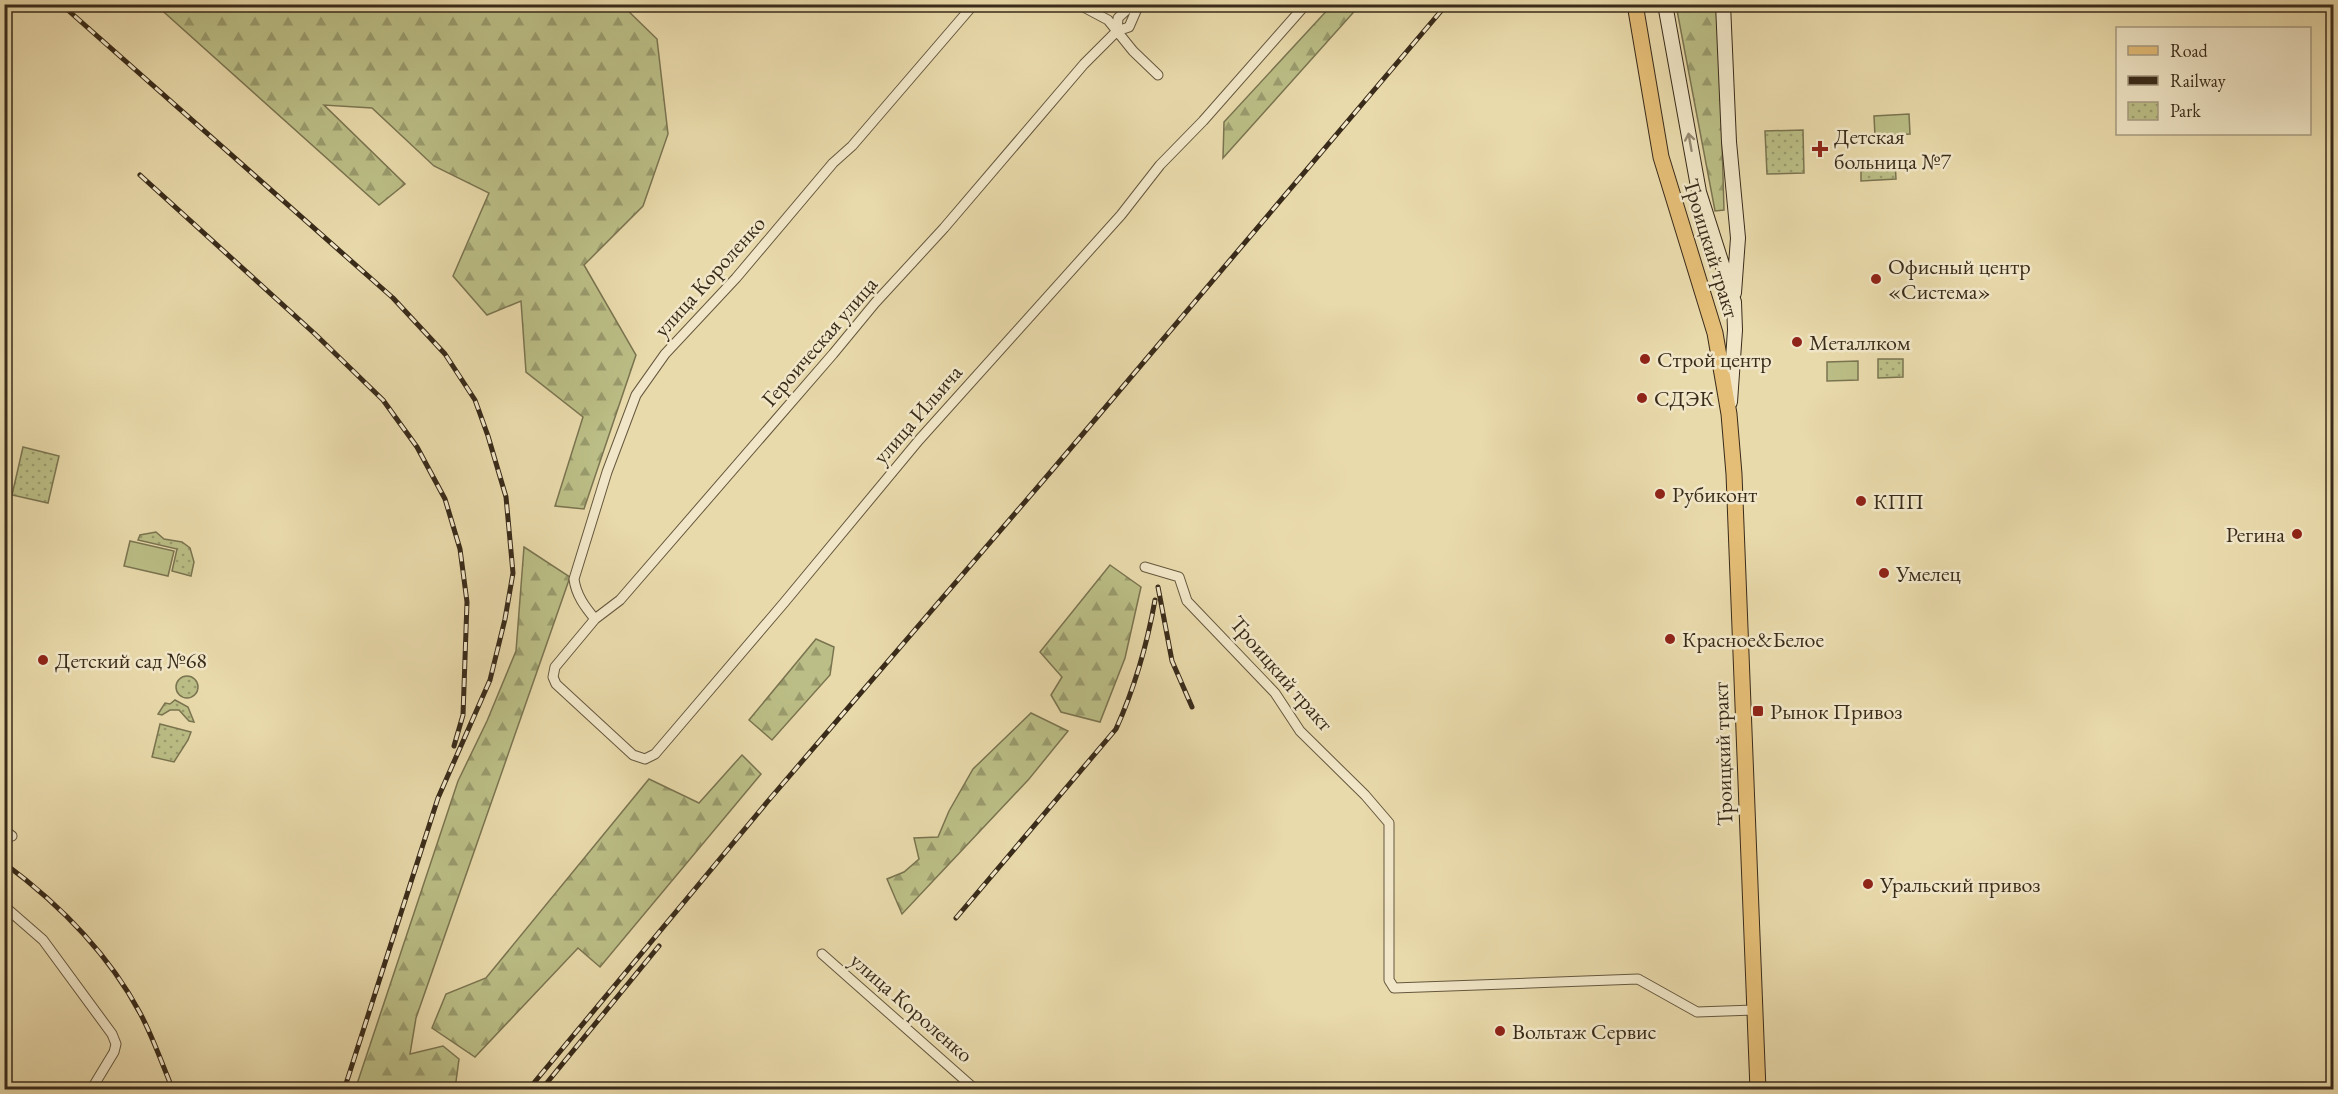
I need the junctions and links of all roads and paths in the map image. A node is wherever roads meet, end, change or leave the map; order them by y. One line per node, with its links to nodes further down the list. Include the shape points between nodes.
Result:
1 (974, 4): 16 (street, улица Короленко, via 665,354 636,395 574,579 575,589)
2 (1078, 4): 9 (street, via 1108,20)
3 (1133, 4): 9 (street, Героическая улица, via 1118,18)
4 (1139, 4): 9 (street, Героическая улица, via 1129,27)
5 (1306, 4): 17 (street, улица Ильича, via 919,440 655,754 645,759 633,755 556,684)
6 (1635, 4): 14 (main road, Троицкий тракт, via 1660,157 1715,333)
7 (1665, 4): 12 (main road, one-way to 7, via 1699,192)
8 (1723, 4): 11 (main road, via 1728,131)
9 (1117, 31): 10 (street); 16 (street, Героическая улица, via 875,303 620,600)
10 (1158, 75)
11 (1738, 238): 12 (main road, via 1724,246); 13 (main road)
12 (1713, 240): 13 (main road)
13 (1734, 302): 14 (main road)
14 (1729, 414): 20 (main road, Троицкий тракт)
15 (1145, 567): 20 (street, Троицкий тракт, via 1179,577 1187,601 1275,693 1300,731 1389,823 1389,980 1394,988 1638,979 1697,1012)
16 (595, 619): 17 (street, Героическая улица, via 555,667)
17 (553, 676)
18 (4, 906): 21 (street, via 43,940 112,1034 114,1053)
19 (822, 954): 22 (street, улица Короленко)
20 (1754, 1010): 23 (main road, Троицкий тракт)
21 (91, 1089)
22 (976, 1089)
23 (1758, 1089)

